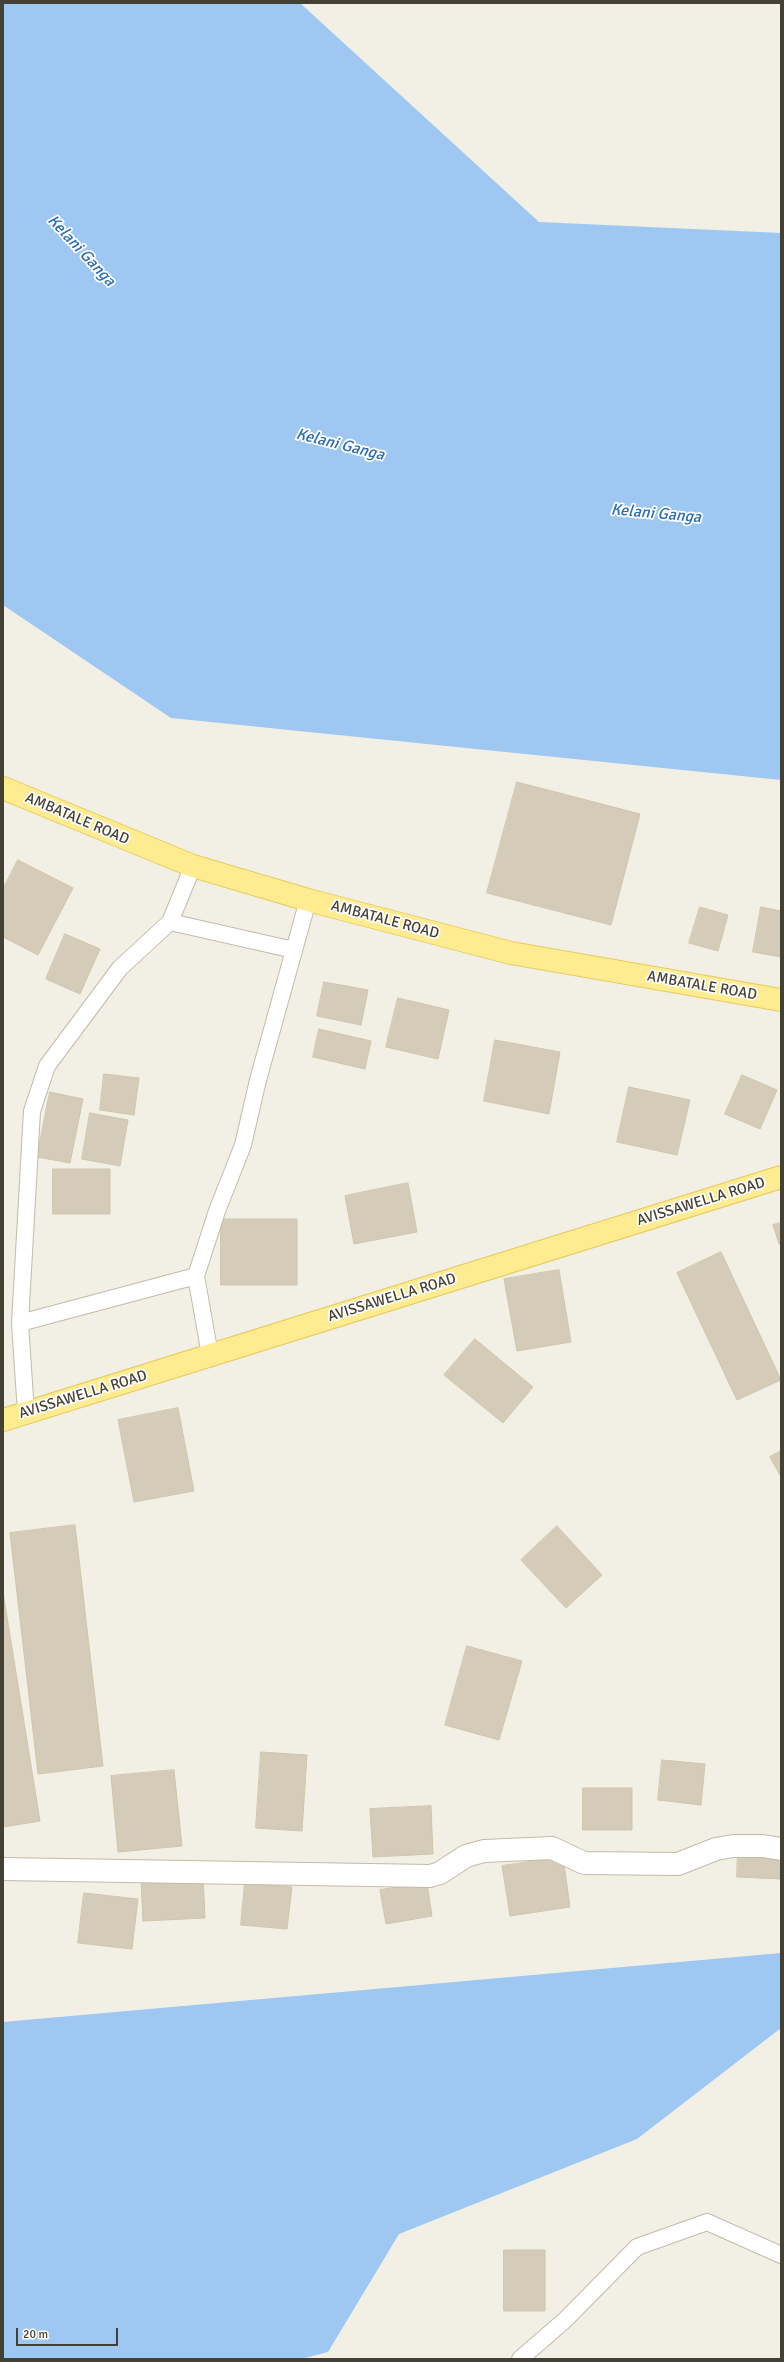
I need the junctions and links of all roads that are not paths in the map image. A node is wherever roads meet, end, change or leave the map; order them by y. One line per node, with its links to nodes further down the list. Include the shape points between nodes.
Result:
1 (3, 788): 2 (main road, AMBATALE ROAD)
2 (193, 866): 3 (main road, AMBATALE ROAD); 4 (lane)
3 (308, 900): 5 (lane); 6 (main road, AMBATALE ROAD, via 511,953)
4 (170, 922): 5 (lane); 9 (lane, via 120,968 47,1066 32,1111)
5 (294, 950): 8 (lane, via 243,1145)
6 (781, 1000)
7 (781, 1177): 10 (main road, AVISSAWELLA ROAD)
8 (196, 1276): 9 (lane); 10 (lane)
9 (20, 1323): 11 (lane)
10 (210, 1355): 11 (main road, AVISSAWELLA ROAD)
11 (26, 1413): 12 (main road, AVISSAWELLA ROAD)
12 (3, 1420)
13 (781, 1849): 14 (street, via 733,1846 716,1849 678,1864 584,1863 552,1848 484,1851 466,1856 440,1873 430,1876)
14 (3, 1869)
15 (781, 2255): 16 (lane, via 708,2222 637,2247 566,2320)
16 (520, 2359)

